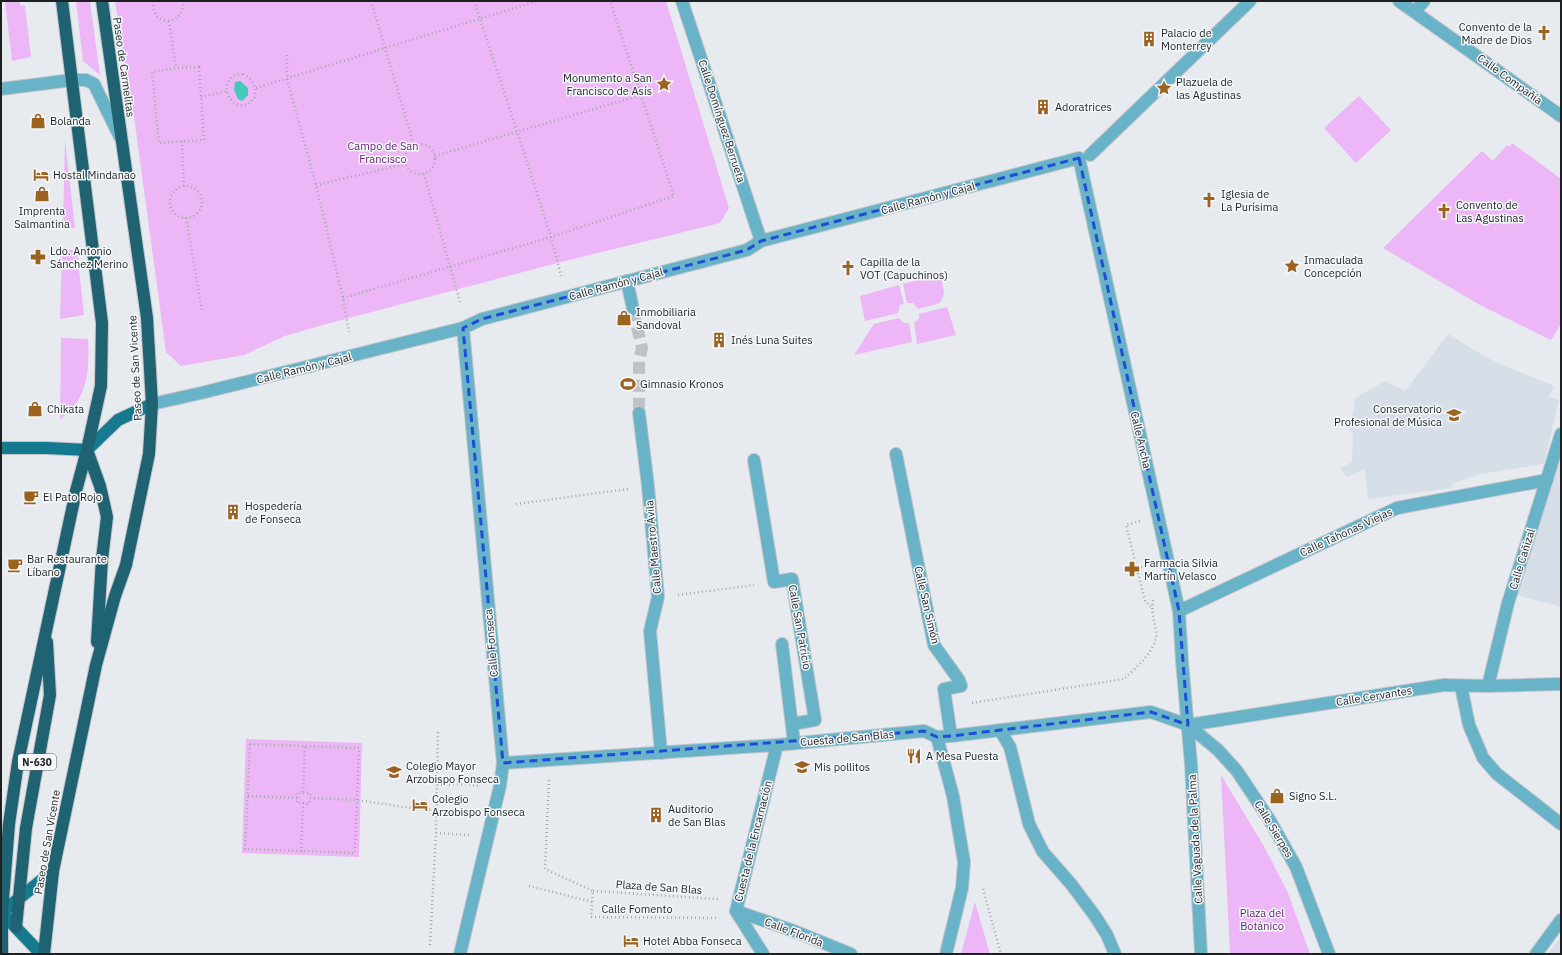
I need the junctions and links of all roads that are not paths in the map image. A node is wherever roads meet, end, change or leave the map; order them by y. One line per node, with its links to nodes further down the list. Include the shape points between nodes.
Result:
1 (62, 1): 8 (highway)
2 (102, 1): 11 (highway, Paseo de Carmelitas)
3 (682, 1): 13 (street, Calle Domínguez Berrueta)
4 (1250, 1): 12 (street)
5 (1400, 1): 7 (street, Calle Compañía)
6 (1424, 1): 7 (street)
7 (1414, 11): 10 (street, Calle Compañía)
8 (72, 80): 9 (street); 11 (street, via 86,80 94,84); 21 (highway, Paseo de San Vicente, via 102,323 101,386)
9 (1, 89)
10 (1561, 116)
11 (120, 137): 17 (highway, Paseo de San Vicente, via 147,318)
12 (1084, 156): 13 (street, Calle Ramón y Cajal); 25 (street, Calle Ancha)
13 (761, 241): 14 (street, Calle Ramón y Cajal, via 747,250)
14 (628, 281): 15 (street); 16 (street, Calle Ramón y Cajal, via 482,319)
15 (634, 309)
16 (463, 328): 17 (street, Calle Ramón y Cajal); 40 (street, Calle Fonseca)
17 (152, 404): 21 (main road, via 118,420); 28 (highway, Paseo de San Vicente, via 149,454 126,565)
18 (639, 413): 39 (street, Calle Maestro Ávila, via 658,597 650,631)
19 (1561, 434): 24 (street, Calle Cañizal)
20 (1, 448): 21 (main road)
21 (87, 450): 26 (highway, Paseo de San Vicente); 28 (highway, Paseo de San Vicente, via 100,486 107,517)
22 (896, 454): 35 (street, Calle San Simón, via 934,645 961,686 944,689)
23 (754, 460): 32 (street, Calle San Patricio, via 774,582 792,579 815,720)
24 (1547, 480): 25 (street, Calle Tahonas Viejas, via 1397,508); 31 (street, Calle Cañizal, via 1508,603)
25 (1179, 611): 33 (street, Calle Ancha)
26 (47, 627): 43 (highway, Paseo de San Vicente / N-630, via 50,695 26,828); 44 (highway, Paseo de San Vicente, via 18,762)
27 (782, 644): 32 (street, Calle San Patricio)
28 (96, 665): 42 (highway, Paseo de San Vicente)
29 (1561, 684): 31 (street, Calle Cervantes)
30 (1461, 686): 31 (street, Calle Cervantes); 33 (street, Calle Cervantes, via 1444,686); 41 (street, via 1469,725 1483,758 1497,774)
31 (1488, 686)
32 (792, 724): 37 (street, Calle San Patricio)
33 (1188, 724): 34 (street, Cuesta de San Blas, via 1151,712); 56 (street, Calle Vaguada de la Palma); 57 (street, Calle Sierpes, via 1218,750 1237,771 1269,819 1296,867)
34 (1000, 730): 35 (street, Cuesta de San Blas); 55 (street, via 1010,747 1029,824 1043,852 1095,916)
35 (951, 736): 36 (street, Cuesta de San Blas)
36 (937, 737): 37 (street, Cuesta de San Blas, via 924,731); 54 (street, via 953,796 964,862 962,888)
37 (794, 743): 38 (street, Cuesta de San Blas)
38 (777, 745): 39 (street, Cuesta de San Blas); 45 (street, Cuesta de la Encarnación)
39 (661, 753): 40 (street, Cuesta de San Blas)
40 (503, 763): 51 (street, Calle Fonseca, via 500,786)
41 (1561, 824)
42 (53, 871): 43 (main road); 50 (highway, Paseo de San Vicente)
43 (19, 898): 44 (main road); 47 (highway, Paseo de San Vicente / N-630)
44 (1, 912): 47 (main road); 48 (highway, Paseo de San Vicente)
45 (738, 914): 52 (street, Cuesta de la Encarnación); 53 (street, Calle Florida, via 794,931)
46 (1561, 920): 58 (street)
47 (16, 927): 49 (main road)
48 (2, 954)
49 (41, 954)
50 (44, 954)
51 (460, 954)
52 (763, 954)
53 (851, 954)
54 (946, 954)
55 (1115, 954)
56 (1201, 954)
57 (1329, 954)
58 (1536, 954)

